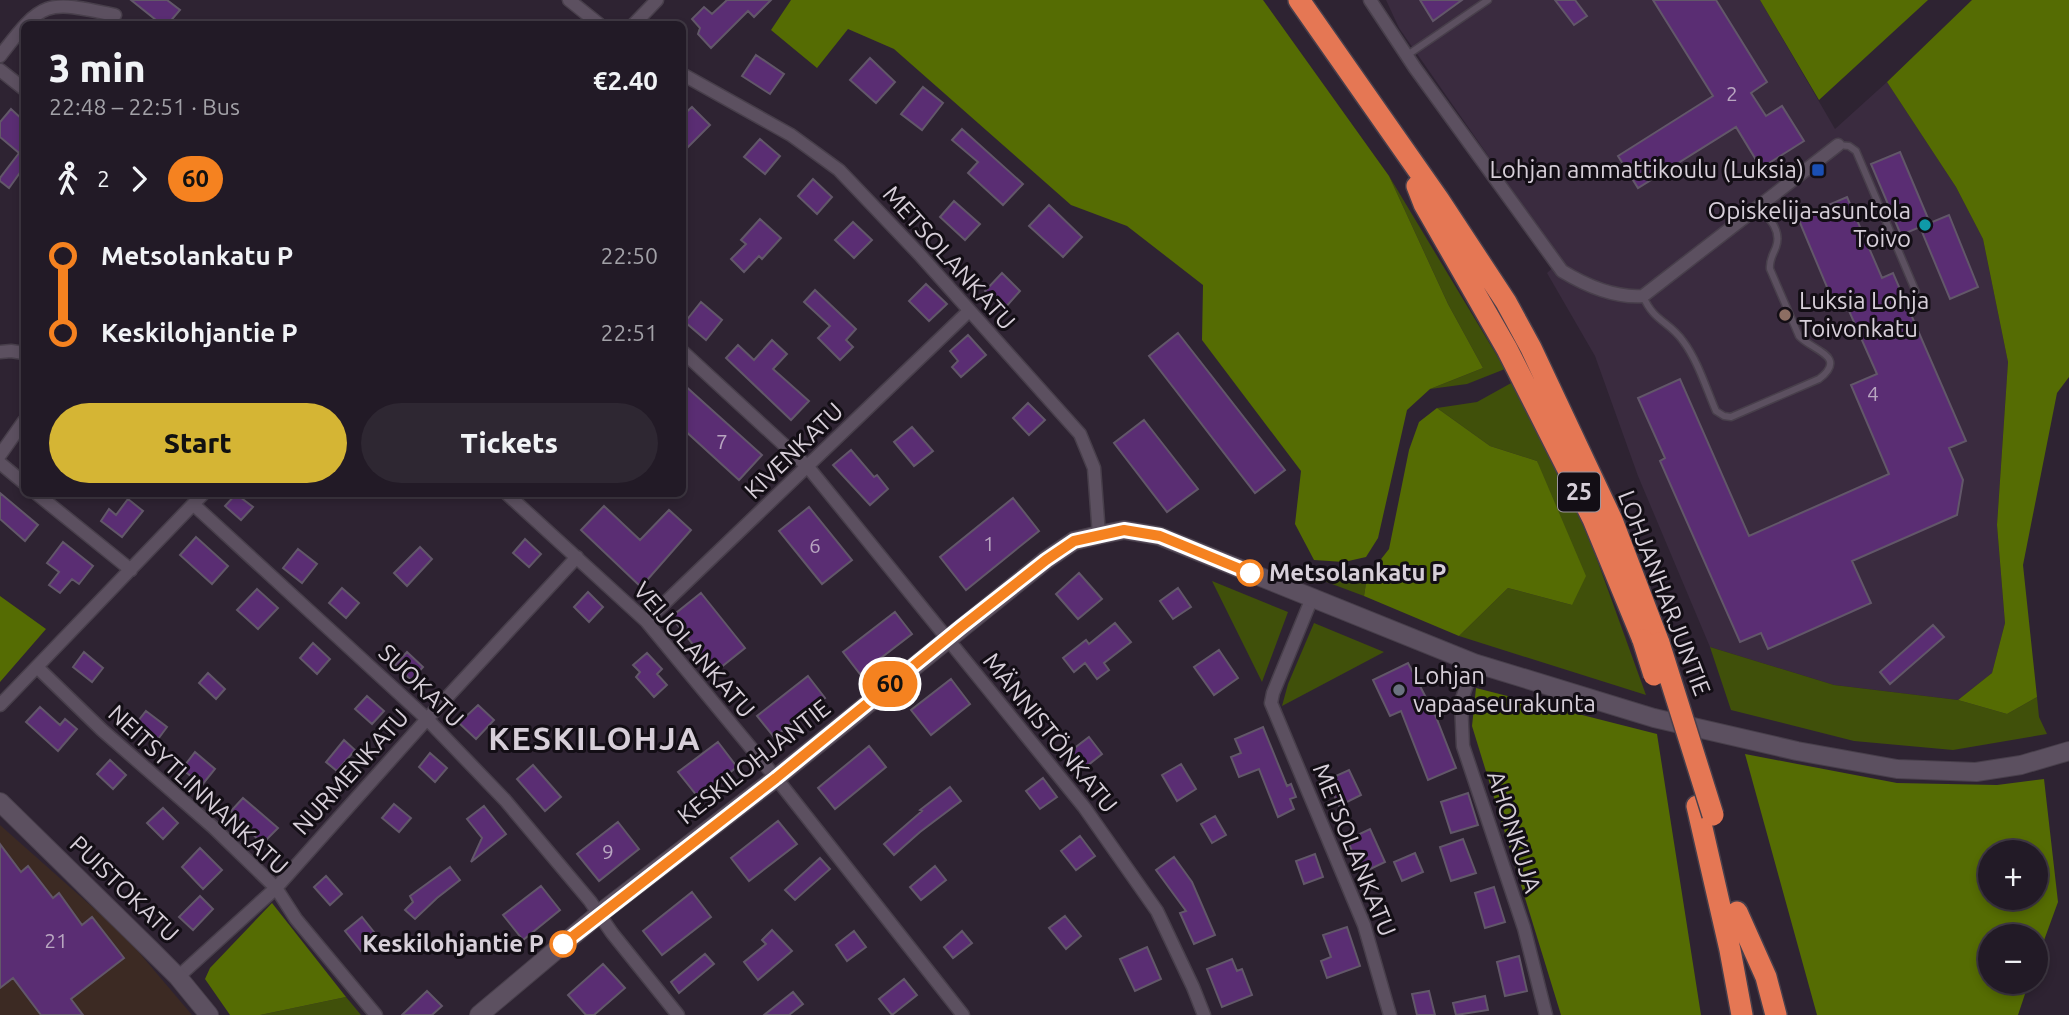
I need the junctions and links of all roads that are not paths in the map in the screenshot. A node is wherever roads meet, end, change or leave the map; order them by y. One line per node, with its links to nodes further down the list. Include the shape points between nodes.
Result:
1 (569, 0): 8 (street)
2 (657, 0): 9 (street)
3 (1370, 0): 12 (street)
4 (1488, 0): 12 (lane)
5 (1306, 6): 46 (highway, LOHJANHARJUNTIE / 25, bridge, via 1439,200 1531,348 1612,520)
6 (115, 15): 7 (street, via 62,3 45,6)
7 (27, 21)
8 (595, 21)
9 (637, 21)
10 (21, 28): 11 (street)
11 (0, 56)
12 (1406, 56): 19 (street, via 1562,271 1584,285)
13 (0, 70): 15 (street)
14 (686, 76): 20 (street, METSOLANKATU, via 791,135 839,170)
15 (21, 87)
16 (1838, 145): 17 (street); 18 (lane, via 1856,151)
17 (1758, 207): 19 (street); 19 (lane, via 1778,236 1769,269 1799,336 1828,356 1827,373 1731,417 1724,416 1716,411 1682,339 1656,318)
18 (1916, 292)
19 (1643, 296)
20 (969, 311): 27 (street, KIVENKATU); 33 (street, METSOLANKATU, via 1080,434 1094,468)
21 (0, 352): 22 (street)
22 (21, 353)
23 (686, 355): 27 (street, MÄNNISTÖNKATU)
24 (21, 425): 25 (street)
25 (0, 455)
26 (0, 463): 28 (street)
27 (808, 467): 37 (street, KIVENKATU); 38 (street, MÄNNISTÖNKATU)
28 (21, 480)
29 (41, 497): 35 (street)
30 (201, 497): 32 (street)
31 (510, 497): 34 (street, VEIJOLANKATU)
32 (194, 505): 35 (street); 42 (street, SUOKATU)
33 (1099, 535): 36 (street, KESKILOHJANTIE, via 1124,530 1160,536); 38 (street, KESKILOHJANTIE, via 1074,541 1046,560)
34 (577, 557): 37 (street, VEIJOLANKATU); 42 (street, NURMENKATU)
35 (131, 570): 40 (street)
36 (1312, 598): 39 (street, KESKILOHJANTIE); 57 (street, METSOLANKATU, via 1271,703 1364,925)
37 (646, 621): 44 (street, VEIJOLANKATU)
38 (946, 639): 44 (street, KESKILOHJANTIE); 56 (street, MÄNNISTÖNKATU, via 1084,807 1157,911)
39 (1474, 663): 43 (street, KESKILOHJANTIE, via 1654,718 1897,769 1976,772); 58 (street, AHONKUJA, via 1461,702 1463,746 1524,928)
40 (37, 667): 41 (street); 47 (street, NEITSYTLINNANKATU)
41 (0, 705)
42 (427, 719): 47 (street, NURMENKATU); 49 (street, SUOKATU, via 505,800)
43 (2069, 751)
44 (776, 778): 49 (street, KESKILOHJANTIE); 55 (street, VEIJOLANKATU)
45 (0, 802): 50 (street, PUISTOKATU)
46 (1705, 811): 48 (highway, LOHJANHARJUNTIE / 25); 59 (highway, LOHJANHARJUNTIE / 25)
47 (276, 888): 50 (street, NURMENKATU); 52 (street, NEITSYTLINNANKATU)
48 (1737, 912): 60 (highway, LOHJANHARJUNTIE / 25); 61 (highway, via 1766,977)
49 (599, 914): 53 (street, KESKILOHJANTIE); 54 (street, SUOKATU)
50 (178, 977): 51 (street, PUISTOKATU)
51 (209, 1015)
52 (376, 1015)
53 (478, 1015)
54 (678, 1015)
55 (963, 1015)
56 (1204, 1015)
57 (1390, 1015)
58 (1546, 1015)
59 (1742, 1015)
60 (1757, 1015)
61 (1776, 1015)

